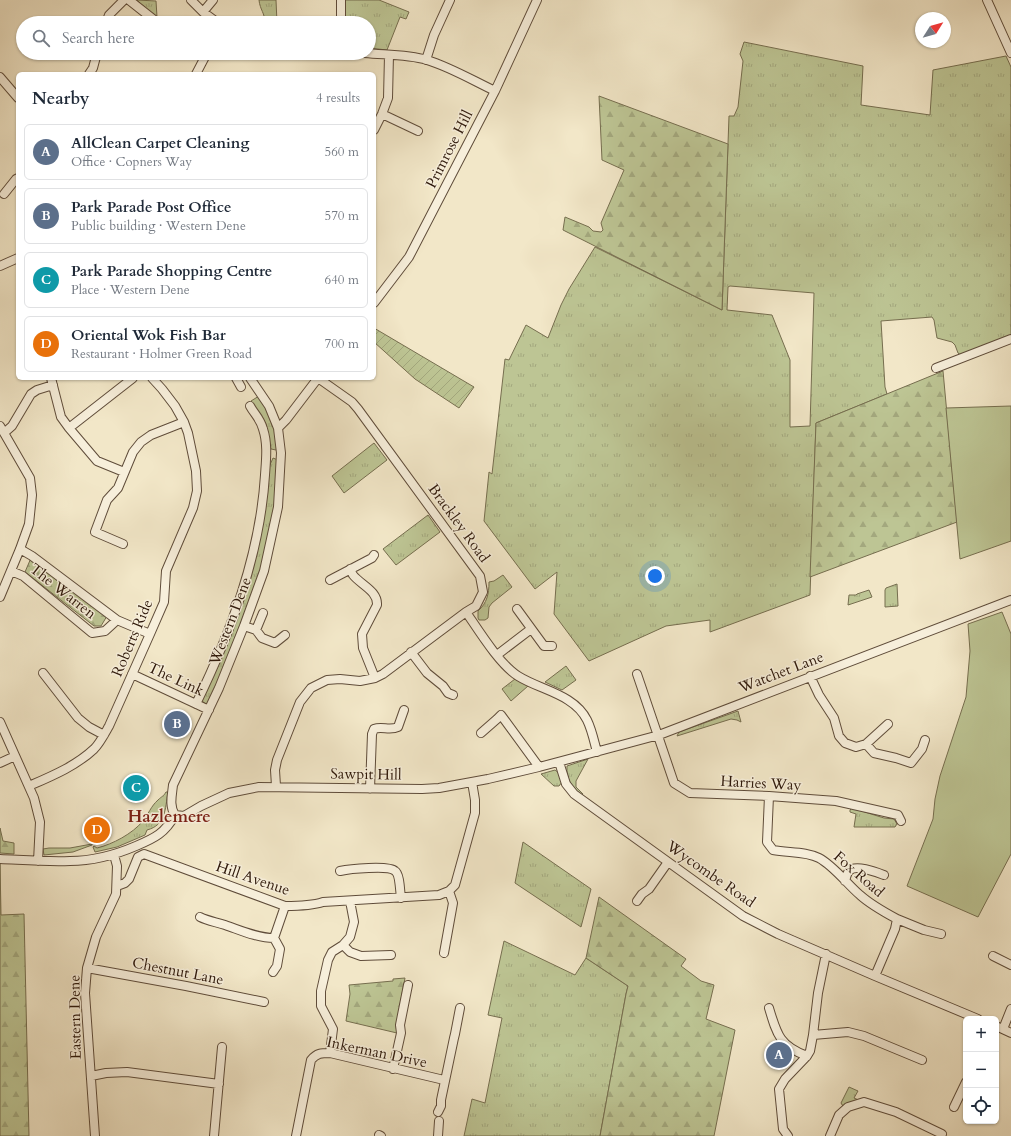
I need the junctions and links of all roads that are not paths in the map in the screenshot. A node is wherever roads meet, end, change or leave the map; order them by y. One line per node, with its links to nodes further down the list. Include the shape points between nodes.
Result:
1 (124, 0): 10 (street)
2 (129, 0): 11 (street)
3 (191, 0): 9 (street)
4 (213, 0): 9 (street)
5 (341, 0): 13 (street)
6 (450, 0): 19 (street, via 434,34)
7 (538, 0): 23 (street, Primrose Hill)
8 (987, 0): 14 (street)
9 (203, 12): 12 (street)
10 (109, 16)
11 (149, 16)
12 (208, 16)
13 (341, 16)
14 (1011, 53)
15 (376, 54): 16 (street)
16 (389, 55): 19 (street); 25 (street, via 388,98)
17 (95, 60): 20 (street)
18 (202, 60): 21 (street)
19 (426, 60): 23 (street)
20 (91, 72)
21 (197, 72)
22 (0, 77): 24 (street)
23 (494, 91): 32 (street, Primrose Hill, via 409,257)
24 (16, 96)
25 (382, 114): 26 (street); 27 (street)
26 (376, 126)
27 (418, 131)
28 (16, 179): 29 (street)
29 (4, 194)
30 (16, 259): 31 (street)
31 (0, 266)
32 (376, 300)
33 (1011, 339): 34 (street)
34 (936, 368)
35 (130, 380): 45 (street)
36 (154, 380): 44 (street, Roberts Ride, via 175,406)
37 (237, 380): 42 (street)
38 (251, 380): 46 (street, Western Dene, via 269,406)
39 (316, 380): 46 (street)
40 (321, 380): 60 (street, Brackley Road, via 352,402 480,576 483,592 476,606)
41 (52, 382): 45 (street, via 61,418); 47 (street, via 31,394 12,426)
42 (241, 387)
43 (250, 406): 48 (street, via 259,417 264,430)
44 (184, 422): 50 (street, via 151,435 141,442 133,452); 66 (street, Roberts Ride, via 196,471 197,492 194,508 166,571 164,602)
45 (69, 428): 50 (street, via 96,461)
46 (278, 428): 49 (street, Western Dene)
47 (2, 430): 52 (street, via 30,478 30,524)
48 (266, 452): 49 (street); 77 (street, via 264,488 250,564 215,664)
49 (281, 453): 63 (street, Western Dene, via 278,507 264,571)
50 (124, 472): 51 (street, via 118,488 108,500 93,531)
51 (123, 544)
52 (20, 549): 55 (street); 62 (street, The Warren)
53 (374, 555): 54 (street)
54 (350, 569): 56 (street); 75 (street, via 378,601 362,634 363,648)
55 (11, 571): 57 (street); 62 (street, The Warren, via 22,576 92,633 105,631)
56 (330, 580)
57 (0, 598)
58 (1011, 600): 74 (street, Watchet Lane)
59 (517, 608): 64 (street)
60 (466, 612): 69 (street, Brackley Road); 70 (street)
61 (263, 613): 65 (street)
62 (117, 620): 66 (street, The Warren)
63 (244, 626): 65 (street); 78 (street, Western Dene)
64 (531, 629): 68 (street, via 544,646); 70 (street)
65 (256, 630): 67 (street, via 262,638 275,643)
66 (150, 634): 72 (street, Roberts Ride)
67 (285, 634)
68 (552, 646)
69 (411, 652): 75 (street, Brackley Road); 76 (street, via 427,673)
70 (497, 655): 87 (street, via 518,676 570,701 580,710 588,723)
71 (43, 673): 83 (street, via 78,718)
72 (132, 674): 77 (street, The Link); 83 (street, Roberts Ride)
73 (638, 674): 84 (street, Harries Way)
74 (810, 676): 84 (street, Watchet Lane); 86 (street, via 834,718 839,736 845,743 856,747)
75 (375, 678): 94 (street, via 360,682 327,680 311,688 300,702 277,760)
76 (453, 695)
77 (196, 704): 78 (street, The Link)
78 (209, 710): 97 (street, Western Dene, via 173,785 171,799)
79 (404, 710): 95 (street, via 398,728 374,729)
80 (0, 722): 88 (street)
81 (888, 724): 86 (street)
82 (481, 733): 91 (street, via 501,715)
83 (104, 735): 93 (street, Roberts Ride, via 95,748 79,762)
84 (658, 735): 87 (street, Watchet Lane); 96 (street, Harries Way, via 674,783 690,793)
85 (925, 740): 86 (street, via 922,749 911,762 874,753)
86 (866, 744)
87 (597, 752): 89 (street, Watchet Lane)
88 (15, 756): 90 (street); 93 (street)
89 (559, 762): 91 (street, Sawpit Hill); 102 (street, Wycombe Road, via 566,784 574,794)
90 (0, 763)
91 (539, 767): 92 (street, Sawpit Hill)
92 (472, 782): 95 (street, Sawpit Hill, via 439,788); 107 (street, via 475,813 455,885)
93 (29, 786): 101 (street, via 40,822)
94 (276, 786): 95 (street, Sawpit Hill); 97 (street, Sawpit Hill, via 229,793 184,816)
95 (370, 789)
96 (769, 796): 98 (street, Harries Way, via 836,801); 105 (street, Fox Road, via 768,842 773,850 818,857 827,862)
97 (176, 815): 99 (street, via 162,833)
98 (901, 817)
99 (114, 855): 101 (street, via 72,861); 106 (street, Eastern Dene)
100 (0, 859): 101 (street)
101 (38, 860)
102 (668, 862): 110 (street); 118 (street, Wycombe Road, via 744,916 778,934)
103 (340, 871): 108 (street, via 389,868 398,875)
104 (884, 875): 105 (street, via 862,868 852,869)
105 (845, 881): 113 (street, Fox Road, via 881,911)
106 (117, 886): 111 (street, Hill Avenue, via 125,883 138,857 144,854); 122 (street, Eastern Dene, via 116,894 96,937)
107 (450, 891): 108 (street, Hill Avenue, via 439,895); 117 (street, via 453,903)
108 (401, 898): 109 (street, Hill Avenue)
109 (350, 901): 111 (street, Hill Avenue); 116 (street, via 354,922 350,937)
110 (637, 901)
111 (285, 906): 115 (street)
112 (200, 917): 115 (street, via 265,938)
113 (897, 918): 114 (street, Fox Road, via 924,930); 124 (street, via 895,929)
114 (941, 934)
115 (274, 938): 123 (street, via 280,949)
116 (343, 945): 119 (street, via 350,952 361,956); 135 (street, via 332,952 328,960 321,991 322,1006 333,1029)
117 (444, 953)
118 (826, 954): 124 (street, Wycombe Road); 133 (street)
119 (391, 955)
120 (995, 960): 121 (street)
121 (1011, 965)
122 (87, 968): 126 (street, Chestnut Lane); 139 (street, Eastern Dene, via 85,993)
123 (273, 972)
124 (875, 976): 130 (street, Wycombe Road)
125 (408, 985): 138 (street)
126 (264, 1002)
127 (460, 1008): 140 (street, Inkerman Drive)
128 (769, 1008): 136 (street, via 777,1032 785,1044)
129 (1011, 1009): 131 (street)
130 (971, 1016)
131 (999, 1028): 132 (street)
132 (1011, 1032)
133 (813, 1034): 136 (street); 137 (street, via 848,1032)
134 (222, 1047): 141 (street)
135 (330, 1053): 138 (street, Inkerman Drive); 149 (street, Inkerman Drive, via 314,1055 311,1060)
136 (807, 1056): 151 (street, via 779,1089 783,1129)
137 (922, 1060)
138 (393, 1069): 140 (street, Inkerman Drive)
139 (91, 1076): 141 (street, via 126,1072); 147 (street, Eastern Dene)
140 (444, 1080): 144 (street, Inkerman Drive)
141 (219, 1084): 148 (street)
142 (963, 1088): 143 (street)
143 (954, 1107)
144 (438, 1112)
145 (439, 1122): 150 (street)
146 (942, 1134): 152 (street, via 896,1112 864,1102 848,1107 839,1115)
147 (95, 1136)
148 (214, 1136)
149 (296, 1136)
150 (438, 1136)
151 (788, 1136)
152 (830, 1136)

